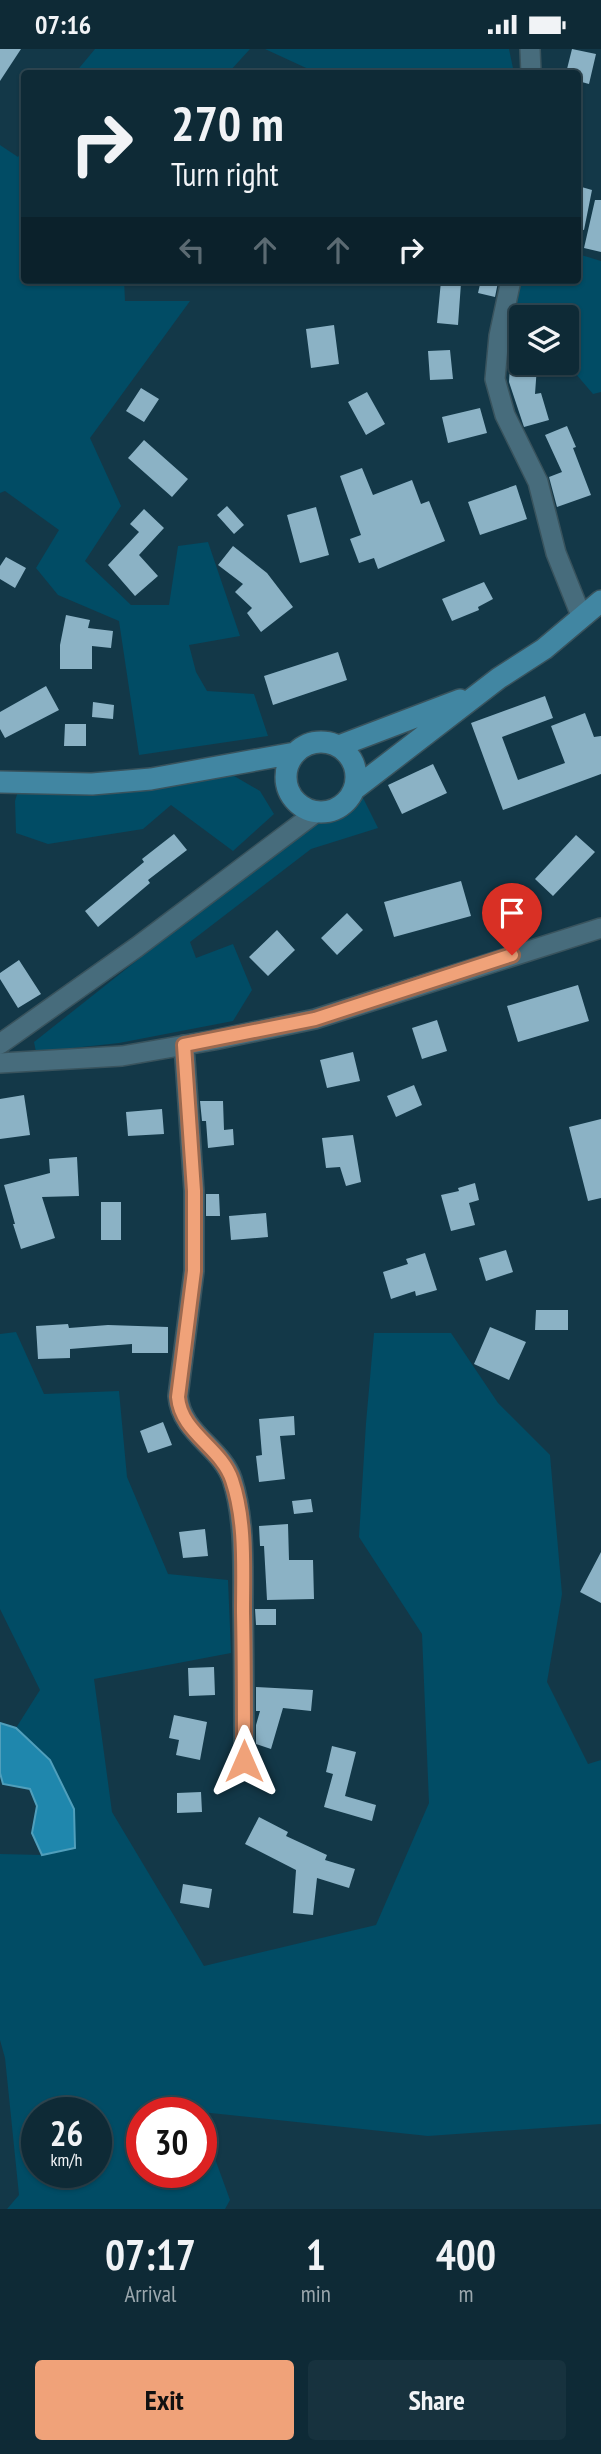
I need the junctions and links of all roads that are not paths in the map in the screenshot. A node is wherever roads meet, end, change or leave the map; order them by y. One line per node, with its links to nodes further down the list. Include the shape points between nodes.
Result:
1 (530, 49): 2 (street)
2 (531, 70)
3 (510, 284): 5 (street, via 495,379 505,415 538,482 556,553)
4 (601, 601): 5 (main road)
5 (582, 618): 6 (main road)
6 (485, 691): 7 (main road); 10 (main road)
7 (339, 746): 8 (main road, via 308,744); 10 (main road, via 357,773)
8 (295, 753): 9 (main road, via 151,779 93,784); 11 (main road, via 287,767 289,795 299,807)
9 (0, 782)
10 (356, 789): 11 (main road, via 331,811)
11 (315, 813): 13 (street)
12 (601, 927): 14 (street, via 315,1019)
13 (0, 1044)
14 (184, 1045): 15 (street, via 122,1056); 16 (street, via 194,1191 194,1271 179,1410 223,1463 237,1500 243,1547)
15 (0, 1063)
16 (244, 1761)

